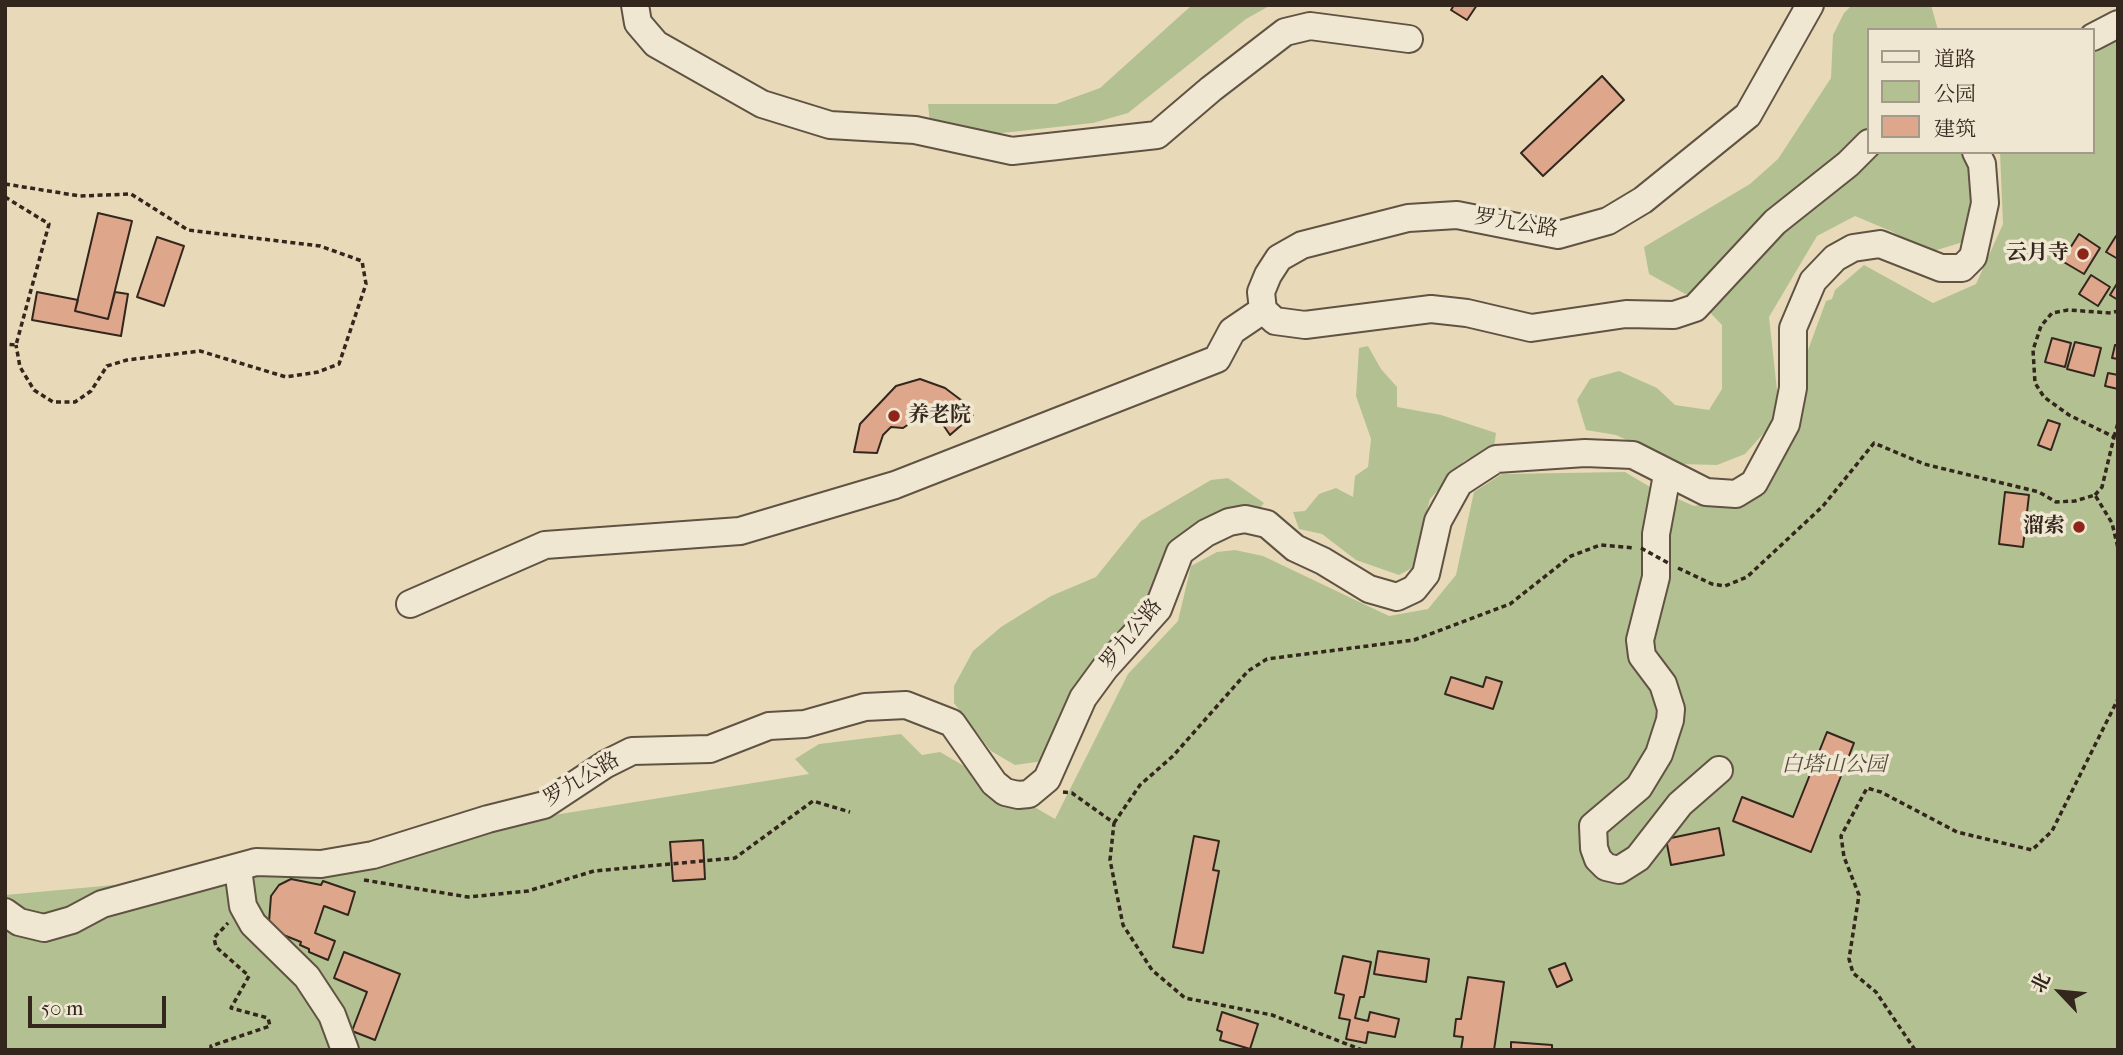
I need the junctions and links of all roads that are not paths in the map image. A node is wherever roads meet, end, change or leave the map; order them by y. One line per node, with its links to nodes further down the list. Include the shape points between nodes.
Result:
1 (635, 5): 5 (street, via 638,23 656,44 762,104 830,125 915,130 1012,151 1157,135 1285,32 1310,26)
2 (1810, 5): 8 (street, 罗九公路, via 1748,115 1643,200 1608,221 1558,235 1457,215 1408,218 1302,245 1279,258 1268,275 1261,292)
3 (2118, 23): 4 (street)
4 (2095, 36)
5 (1409, 39)
6 (1868, 144): 8 (street, via 1775,222 1695,308 1674,315 1626,314 1531,328 1431,309 1305,325 1275,321)
7 (1977, 154): 9 (street, 罗九公路, via 1982,164 1984,203 1973,257 1962,268 1941,268 1880,244 1853,248 1835,258 1814,281 1793,328 1793,388 1786,424 1754,483 1736,494 1706,492)
8 (1263, 310): 10 (street, via 1232,331 1217,359 895,485 740,531 545,545)
9 (1667, 475): 11 (street, via 1656,534 1656,577 1640,640 1642,656 1663,684 1670,720 1659,754 1639,787 1593,826 1598,859 1619,870 1638,858 1680,804); 12 (street, 罗九公路, via 1633,455 1496,459 1459,484 1438,521 1426,574 1414,589 1397,597 1369,589 1295,548 1267,524 1245,519 1206,533 1180,552 1158,609 1104,668 1083,698 1046,779 1028,794 1005,792 994,783 952,723 906,705 865,707 806,724 769,726 710,749 632,751 544,805 373,855 321,864 256,862)
10 (410, 604)
11 (1719, 770)
12 (238, 869): 13 (street, 罗九公路, via 102,904 44,928 19,922); 14 (street, via 243,906 253,924 307,977 332,1015)
13 (5, 912)
14 (345, 1050)

